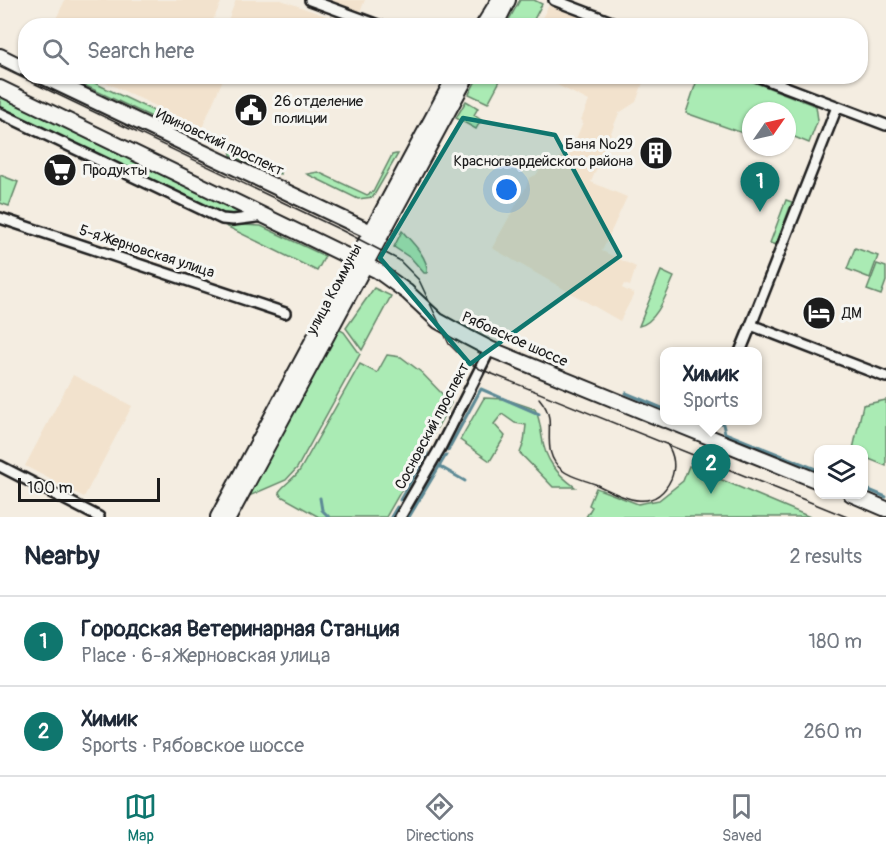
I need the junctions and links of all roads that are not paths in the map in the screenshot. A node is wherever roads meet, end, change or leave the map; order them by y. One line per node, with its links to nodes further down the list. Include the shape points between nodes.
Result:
1 (310, 0): 5 (street)
2 (499, 0): 6 (main road)
3 (508, 0): 7 (main road)
4 (554, 0): 8 (street)
5 (359, 18)
6 (488, 18)
7 (499, 18)
8 (600, 18)
9 (0, 56): 10 (main road)
10 (18, 65)
11 (58, 84): 21 (main road, Ириновский проспект)
12 (451, 84): 21 (main road, улица Коммуны)
13 (462, 84): 21 (main road, улица Коммуны)
14 (778, 84): 16 (street)
15 (0, 88): 19 (main road)
16 (837, 107): 18 (street); 24 (street)
17 (0, 113): 19 (street, via 222,219)
18 (886, 125)
19 (265, 216): 22 (main road)
20 (0, 218): 23 (street, 5-я Жерновская улица)
21 (374, 238): 22 (main road, улица Коммуны)
22 (361, 262): 26 (main road, Рябовское шоссе, via 394,281 438,321); 37 (main road, улица Коммуны); 38 (main road, улица Коммуны)
23 (285, 313)
24 (751, 325): 25 (street); 27 (street)
25 (742, 347)
26 (490, 349): 28 (main road, Рябовское шоссе); 39 (street, Сосновский проспект)
27 (886, 377)
28 (660, 418)
29 (678, 425): 31 (main road, Рябовское шоссе)
30 (708, 425): 31 (street)
31 (704, 436): 33 (main road, Рябовское шоссе)
32 (0, 466): 36 (street)
33 (814, 479)
34 (861, 499): 35 (main road)
35 (886, 509)
36 (99, 517)
37 (218, 517)
38 (230, 517)
39 (400, 517)

